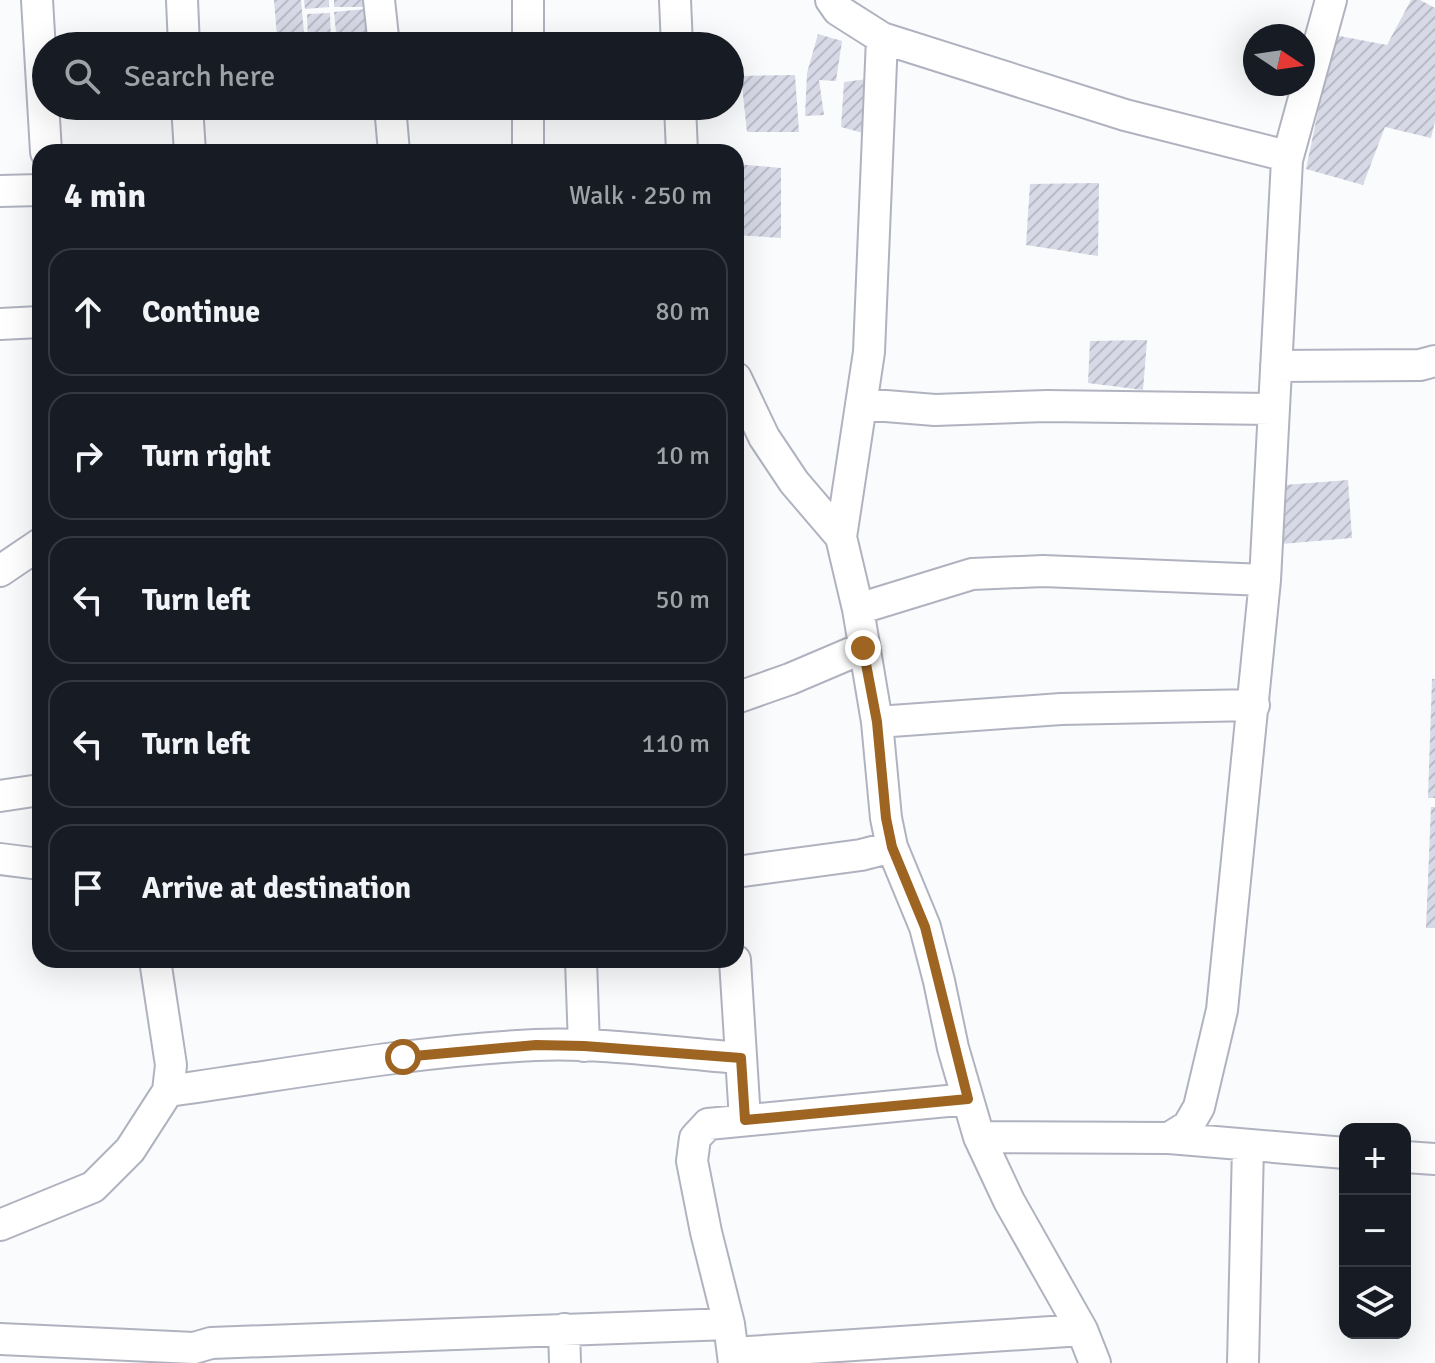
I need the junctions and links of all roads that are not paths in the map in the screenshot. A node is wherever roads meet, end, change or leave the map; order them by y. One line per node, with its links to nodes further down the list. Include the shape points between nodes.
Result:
1 (37, 0): 8 (street)
2 (182, 0): 9 (street)
3 (379, 0): 10 (street)
4 (528, 0): 11 (street)
5 (675, 0): 12 (street)
6 (831, 0): 13 (street)
7 (1331, 0): 24 (street)
8 (39, 32)
9 (183, 32)
10 (382, 32)
11 (528, 32)
12 (676, 32)
13 (882, 38): 24 (street); 31 (street, via 869,352)
14 (44, 120): 19 (street)
15 (188, 120): 20 (street)
16 (391, 120): 21 (street)
17 (528, 120): 22 (street)
18 (681, 120): 23 (street)
19 (46, 144)
20 (189, 144)
21 (393, 144)
22 (528, 144)
23 (682, 144)
24 (1287, 160): 30 (street)
25 (32, 190): 26 (street)
26 (0, 191)
27 (32, 322): 28 (street)
28 (0, 324)
29 (1435, 361): 30 (street)
30 (1276, 366): 32 (street)
31 (861, 404): 32 (street, via 935,410); 34 (street)
32 (1274, 409): 37 (street)
33 (745, 417): 34 (street)
34 (841, 537): 38 (street)
35 (32, 549): 36 (street)
36 (0, 571)
37 (1265, 580): 38 (street, via 1043,571 972,574); 41 (street)
38 (858, 609): 39 (street)
39 (863, 648): 40 (street); 42 (street)
40 (744, 695)
41 (1254, 705): 42 (street, via 1061,709); 58 (street, via 1222,1010 1199,1107 1188,1126)
42 (877, 722): 45 (street)
43 (32, 791): 44 (street)
44 (0, 796)
45 (892, 847): 48 (street); 55 (street, via 925,927)
46 (0, 859): 47 (street)
47 (32, 863)
48 (744, 871)
49 (156, 968): 54 (street, via 171,1065)
50 (581, 968): 52 (street)
51 (735, 968): 53 (street)
52 (584, 1046): 53 (street); 54 (street, via 403,1057)
53 (741, 1058): 56 (street)
54 (168, 1091): 63 (street, via 130,1150 93,1187)
55 (968, 1099): 56 (street); 57 (street)
56 (745, 1120): 67 (street, via 708,1124 695,1138 692,1161)
57 (979, 1137): 58 (street); 65 (street)
58 (1169, 1138): 59 (street)
59 (1248, 1146): 60 (street); 71 (street)
60 (1339, 1153)
61 (1411, 1157): 62 (street)
62 (1435, 1159)
63 (0, 1225)
64 (564, 1329): 67 (street); 68 (street); 69 (street)
65 (1082, 1330): 67 (street); 70 (street)
66 (0, 1339): 68 (street)
67 (732, 1347)
68 (212, 1353)
69 (565, 1363)
70 (1095, 1363)
71 (1243, 1363)

